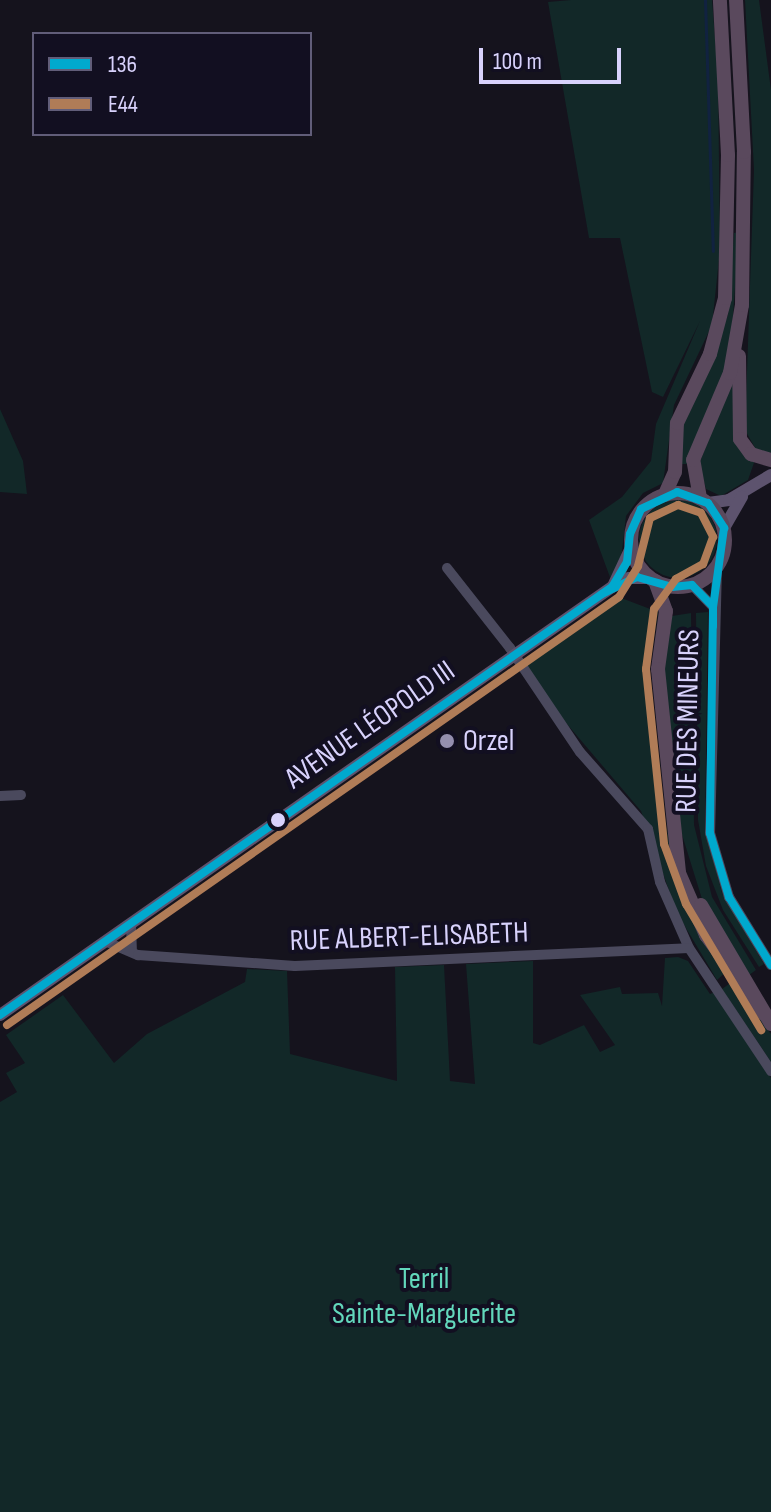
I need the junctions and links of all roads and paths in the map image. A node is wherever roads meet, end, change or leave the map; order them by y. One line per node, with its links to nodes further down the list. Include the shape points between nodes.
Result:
1 (720, 0): 7 (highway, via 728,155 725,298 710,354 677,423 675,472)
2 (736, 0): 3 (highway, via 744,152)
3 (737, 347): 4 (highway, via 740,439 751,454); 8 (highway, via 722,399 694,453 693,477)
4 (771, 460)
5 (771, 475): 6 (main road)
6 (745, 493): 8 (main road); 9 (main road)
7 (665, 494): 8 (highway); 10 (highway, via 641,509 630,534)
8 (704, 500): 9 (highway)
9 (724, 528): 11 (highway, via 725,548)
10 (631, 548): 13 (highway); 15 (main road, AVENUE LÉOPOLD III)
11 (717, 567): 14 (highway); 16 (street, RUE DES MINEURS)
12 (447, 568): 18 (street)
13 (652, 580): 14 (highway); 15 (main road, AVENUE LÉOPOLD III, via 629,578); 17 (highway)
14 (688, 586): 16 (street, RUE DES MINEURS); 17 (highway)
15 (612, 587): 18 (main road, AVENUE LÉOPOLD III)
16 (713, 607): 23 (street, RUE DES MINEURS, via 710,833 729,897)
17 (666, 611): 28 (highway, via 658,669 676,842 697,899)
18 (514, 654): 21 (main road, AVENUE LÉOPOLD III); 24 (street, via 580,752 648,829 660,882)
19 (21, 795): 20 (street)
20 (0, 796)
21 (131, 925): 22 (main road, AVENUE LÉOPOLD III); 25 (street)
22 (107, 942): 25 (street, RUE ALBERT-ELISABETH); 27 (main road, AVENUE LÉOPOLD III)
23 (765, 946): 26 (street, RUE DES MINEURS)
24 (689, 948): 25 (street, RUE ALBERT-ELISABETH, via 295,966); 29 (street)
25 (132, 951)
26 (771, 965)
27 (0, 1015)
28 (768, 1019)
29 (771, 1071)

